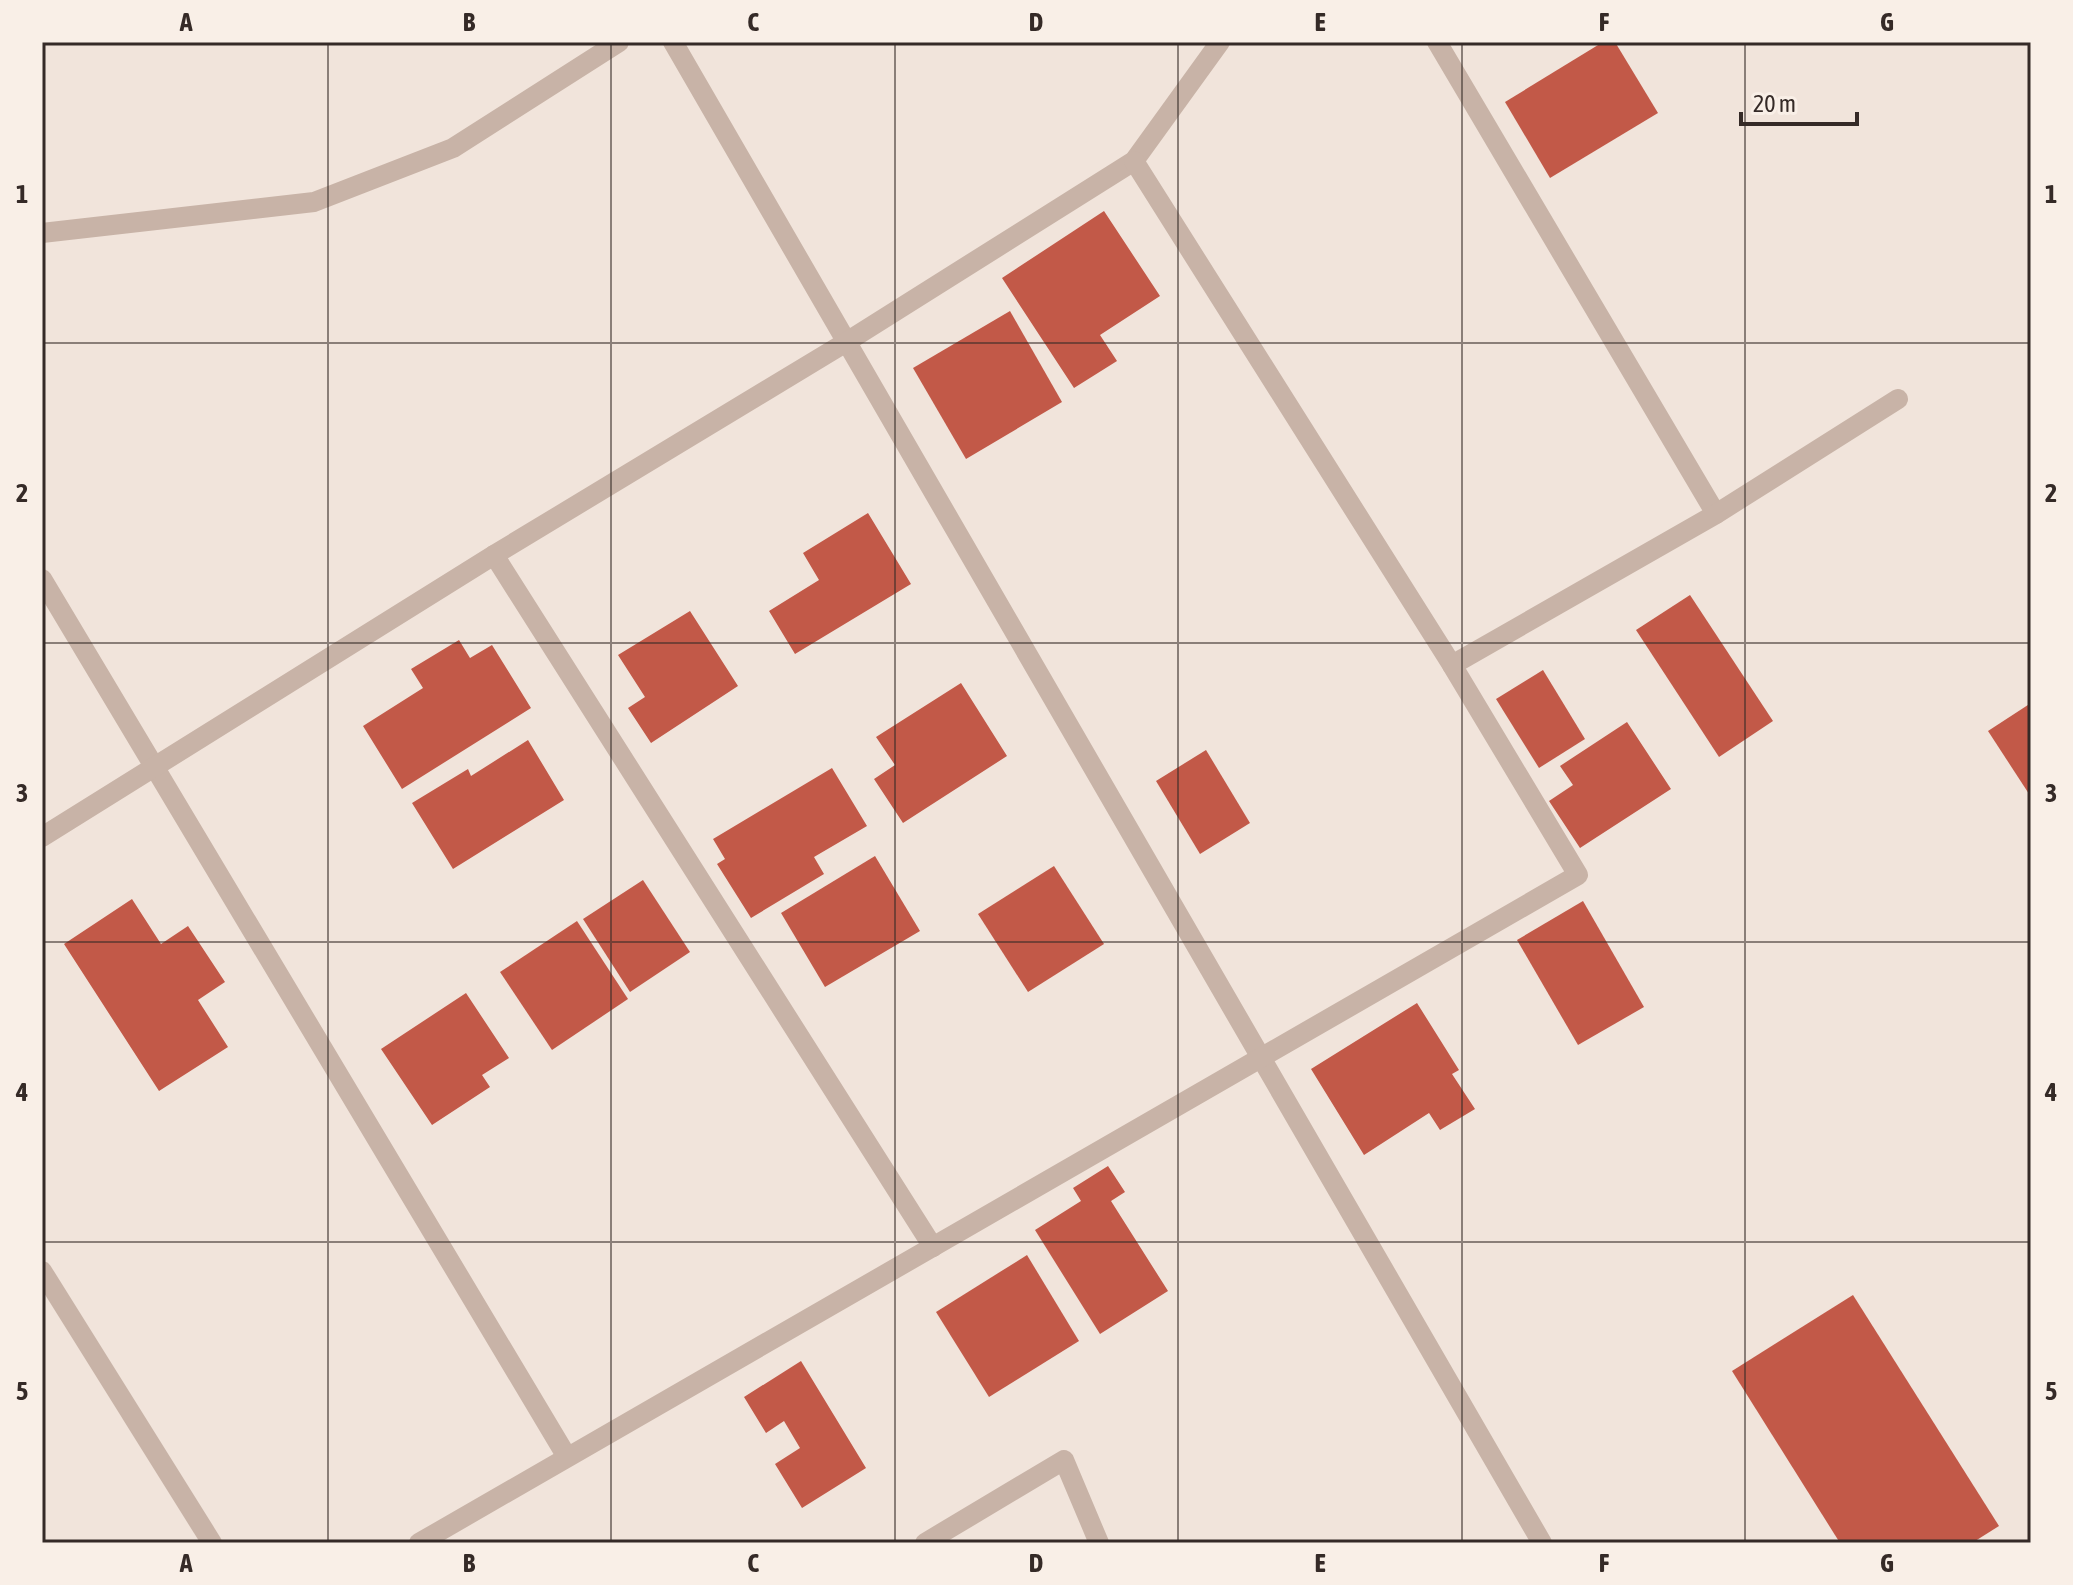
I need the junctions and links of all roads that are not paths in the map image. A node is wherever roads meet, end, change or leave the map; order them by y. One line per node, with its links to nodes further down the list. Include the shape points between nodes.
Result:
1 (619, 42): 6 (street, via 453,148 314,202)
2 (673, 42): 7 (street)
3 (1220, 42): 5 (street)
4 (1437, 42): 9 (street)
5 (1134, 161): 7 (street); 12 (street)
6 (42, 233)
7 (848, 341): 10 (street); 15 (street)
8 (1898, 399): 9 (street)
9 (1716, 514): 12 (street)
10 (494, 555): 13 (street); 16 (street)
11 (42, 579): 13 (street)
12 (1452, 665): 15 (street, via 1578,875)
13 (154, 766): 14 (street); 18 (street)
14 (42, 837)
15 (1262, 1057): 16 (street); 19 (street)
16 (933, 1247): 18 (street)
17 (42, 1271): 20 (street)
18 (567, 1457): 21 (street)
19 (1544, 1542)
20 (212, 1543)
21 (419, 1543)
22 (925, 1543): 23 (street, via 1064,1460)
23 (1099, 1543)

